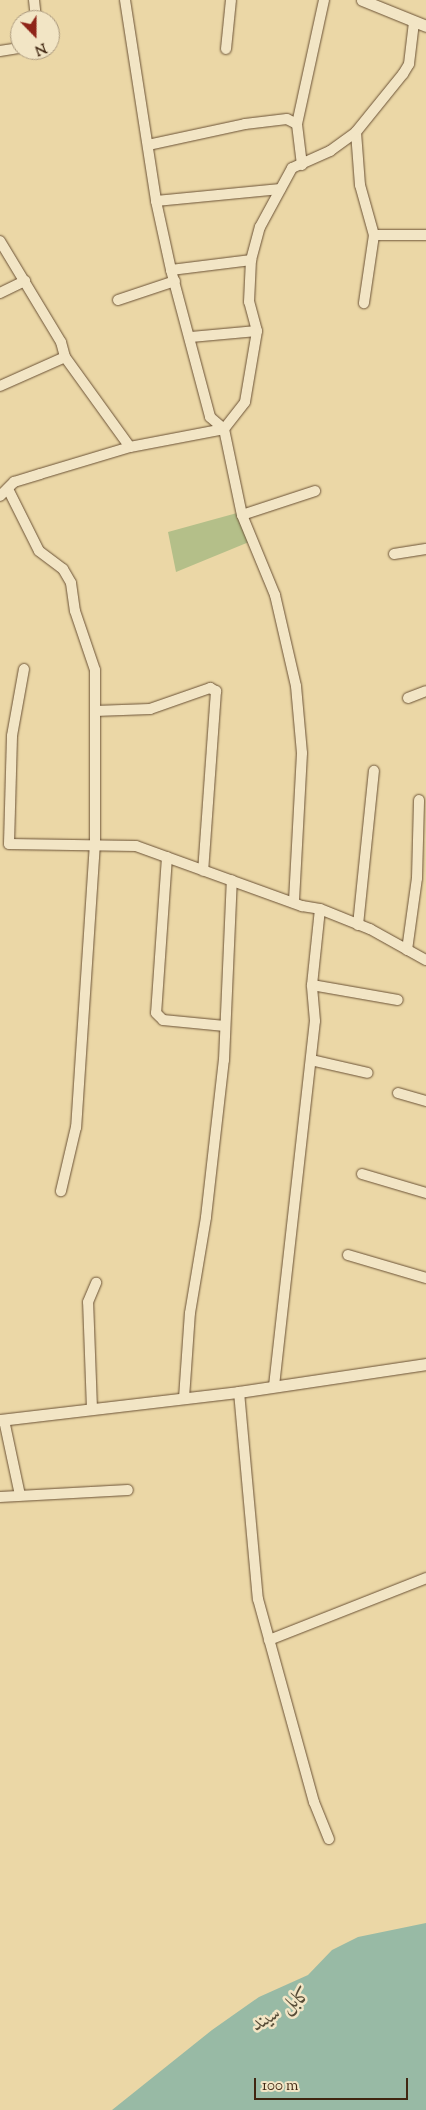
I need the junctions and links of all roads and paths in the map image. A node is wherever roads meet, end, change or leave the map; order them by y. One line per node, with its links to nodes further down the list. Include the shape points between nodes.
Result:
1 (125, 0): 10 (street)
2 (231, 0): 7 (street)
3 (324, 0): 8 (street)
4 (362, 0): 5 (street)
5 (414, 22): 6 (street); 9 (street, via 409,64)
6 (426, 26)
7 (226, 49)
8 (297, 124): 10 (street, via 287,119 245,124); 11 (street)
9 (356, 132): 11 (street); 14 (street, via 360,185)
10 (148, 145): 13 (street)
11 (302, 165): 12 (street, via 292,168)
12 (280, 189): 13 (street); 17 (street, via 260,227)
13 (156, 201): 18 (street)
14 (374, 235): 15 (street); 23 (street)
15 (426, 235)
16 (0, 241): 19 (street)
17 (251, 260): 18 (street); 24 (street, via 249,302)
18 (171, 270): 20 (street)
19 (25, 281): 21 (street); 26 (street, via 61,342)
20 (174, 281): 22 (street); 25 (street)
21 (0, 293)
22 (118, 300)
23 (364, 304)
24 (257, 331): 25 (street); 28 (street, via 245,402)
25 (191, 337): 28 (street, via 210,417)
26 (65, 358): 27 (street); 29 (street)
27 (0, 386)
28 (224, 429): 29 (street); 32 (street)
29 (130, 448): 31 (street, via 14,482)
30 (315, 491): 32 (street)
31 (4, 492): 38 (street, via 39,551 63,570 72,583 75,611 96,670)
32 (242, 515): 45 (street, via 275,595 296,686 302,753)
33 (426, 549): 34 (street)
34 (394, 554)
35 (24, 669): 41 (street, via 12,736 9,844)
36 (426, 691): 37 (street)
37 (408, 698)
38 (95, 711): 41 (street); 43 (street, via 150,710 210,688 216,691)
39 (374, 771): 47 (street)
40 (419, 800): 48 (street, via 417,878)
41 (96, 843): 42 (street, via 136,846); 58 (street, via 76,1127)
42 (167, 857): 43 (street); 52 (street, via 156,1013 163,1020)
43 (204, 871): 44 (street)
44 (232, 880): 45 (street); 52 (street)
45 (294, 903): 46 (street)
46 (320, 909): 47 (street); 50 (street)
47 (358, 925): 48 (street)
48 (407, 950): 49 (street)
49 (426, 960)
50 (312, 985): 51 (street); 53 (street, via 315,1021)
51 (398, 1000)
52 (225, 1026): 66 (street, via 206,1217 190,1313)
53 (311, 1060): 54 (street); 64 (street)
54 (368, 1073)
55 (398, 1093): 56 (street)
56 (426, 1100)
57 (362, 1174): 59 (street)
58 (61, 1191)
59 (426, 1193)
60 (348, 1255): 61 (street)
61 (426, 1278)
62 (96, 1283): 67 (street, via 88,1302)
63 (426, 1364): 64 (street)
64 (274, 1386): 65 (street)
65 (239, 1392): 66 (street); 73 (street, via 258,1599)
66 (184, 1398): 67 (street)
67 (92, 1409): 68 (street)
68 (2, 1420): 70 (street)
69 (128, 1490): 70 (street)
70 (20, 1495): 71 (street)
71 (0, 1497)
72 (426, 1578): 73 (street)
73 (269, 1640): 74 (street, via 314,1802)
74 (330, 1840)

